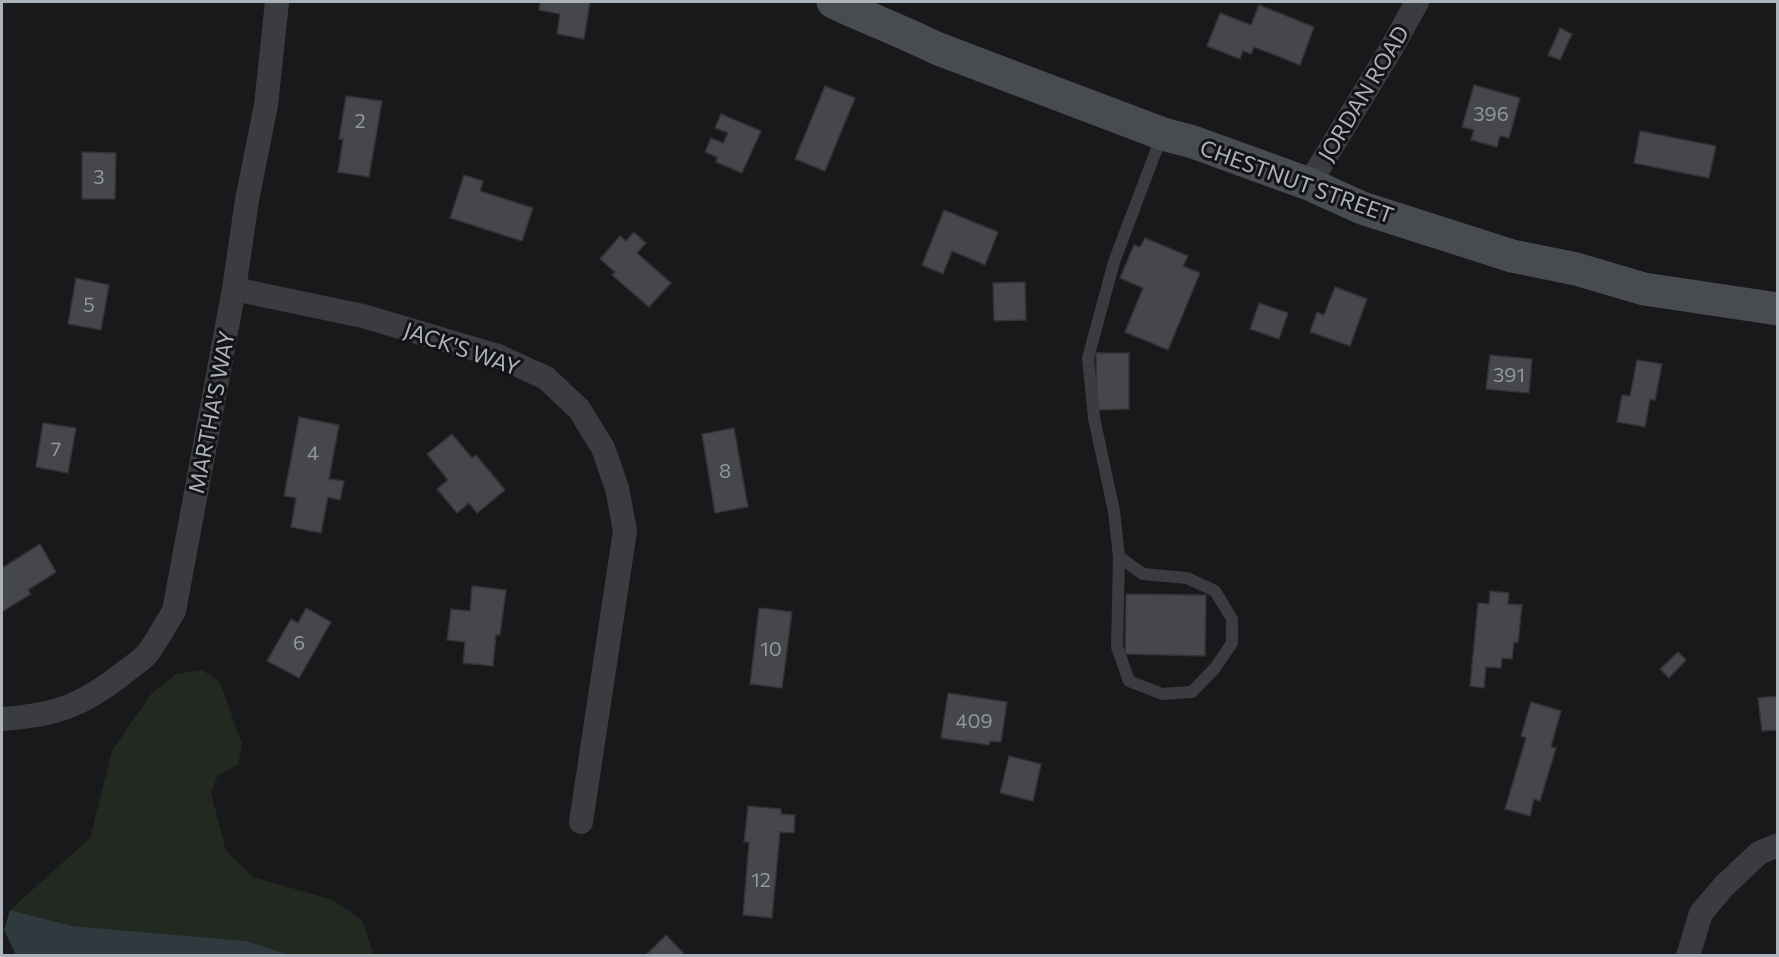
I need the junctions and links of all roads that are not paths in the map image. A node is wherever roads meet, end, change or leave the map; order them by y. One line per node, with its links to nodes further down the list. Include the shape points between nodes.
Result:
1 (277, 2): 6 (street, MARTHA'S WAY, via 266,105)
2 (833, 2): 4 (main road, CHESTNUT STREET, via 936,48)
3 (1417, 2): 5 (street, JORDAN ROAD)
4 (1163, 134): 5 (main road, CHESTNUT STREET); 8 (lane, via 1114,262 1088,358 1094,418 1114,511)
5 (1309, 184): 7 (main road, CHESTNUT STREET, via 1362,208 1512,256 1644,289)
6 (234, 288): 9 (street, MARTHA'S WAY, via 174,611 146,656 88,698 63,710); 10 (street, JACK'S WAY, via 363,316 498,356 546,378 579,409 603,448 617,488 625,531)
7 (1778, 309)
8 (1119, 557): 8 (lane, via 1117,647 1129,681 1162,694 1192,692 1232,643 1232,619 1215,591 1187,578 1143,574)
9 (2, 719)
10 (581, 822)
11 (1778, 845): 12 (street, via 1759,853 1701,913)
12 (1688, 956)

